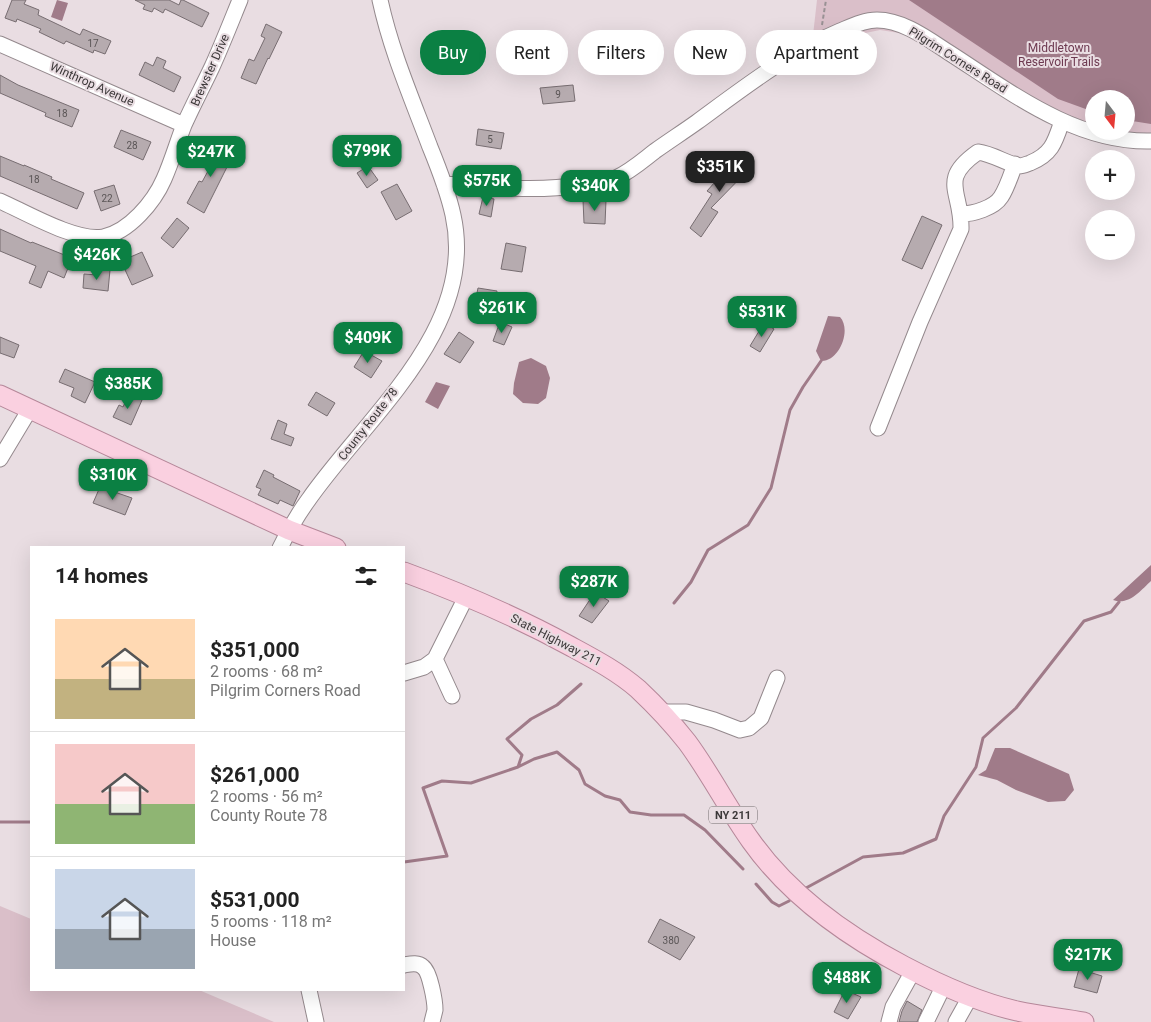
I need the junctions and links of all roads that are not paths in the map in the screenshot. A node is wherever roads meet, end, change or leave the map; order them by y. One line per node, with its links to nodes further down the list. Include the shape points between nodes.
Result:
1 (240, 0): 5 (street, Brewster Drive)
2 (380, 0): 8 (street, County Route 78, via 387,30)
3 (0, 44): 5 (street, Winthrop Avenue)
4 (1062, 121): 6 (street, Pilgrim Corners Road, via 1104,136); 7 (street, via 1053,147 1042,158 1021,166); 8 (street, Pilgrim Corners Road, via 1027,103 920,34 896,23 878,20 860,23 819,41 767,72 636,167 613,179 557,189)
5 (184, 125): 9 (street, Brewster Drive, via 164,180 136,219 120,232 102,237 83,236)
6 (1151, 141)
7 (1015, 164): 10 (street, via 1000,199 988,207); 10 (street, via 978,152 967,160 954,181)
8 (444, 184): 15 (street, County Route 78, via 453,212 457,259 446,305 434,335 413,367 309,498)
9 (0, 201)
10 (961, 214): 13 (street, via 961,229)
11 (0, 395): 12 (main road)
12 (30, 409): 14 (street); 15 (main road)
13 (878, 428)
14 (0, 459)
15 (289, 530): 16 (street, County Route 78); 17 (main road)
16 (281, 546)
17 (331, 546)
18 (405, 572): 19 (main road, State Highway 211 / NY 211)
19 (466, 597): 20 (street); 24 (main road, State Highway 211 / NY 211, via 536,627 600,661)
20 (435, 659): 21 (street, via 424,667); 23 (street)
21 (405, 673)
22 (777, 678): 24 (street, via 761,718 749,728 740,730 686,712)
23 (452, 696)
24 (662, 712): 26 (main road, State Highway 211 / NY 211, via 688,743 751,842 782,880 815,910)
25 (405, 965): 31 (street, via 416,963 427,972 435,1010)
26 (913, 971): 27 (main road, State Highway 211 / NY 211); 32 (street, via 893,1007)
27 (943, 987): 29 (main road, State Highway 211 / NY 211); 33 (street)
28 (309, 991): 30 (street)
29 (970, 997): 34 (street); 35 (main road, State Highway 211 / NY 211, via 1018,1012)
30 (316, 1022)
31 (432, 1022)
32 (889, 1022)
33 (926, 1022)
34 (956, 1022)
35 (1084, 1022)

